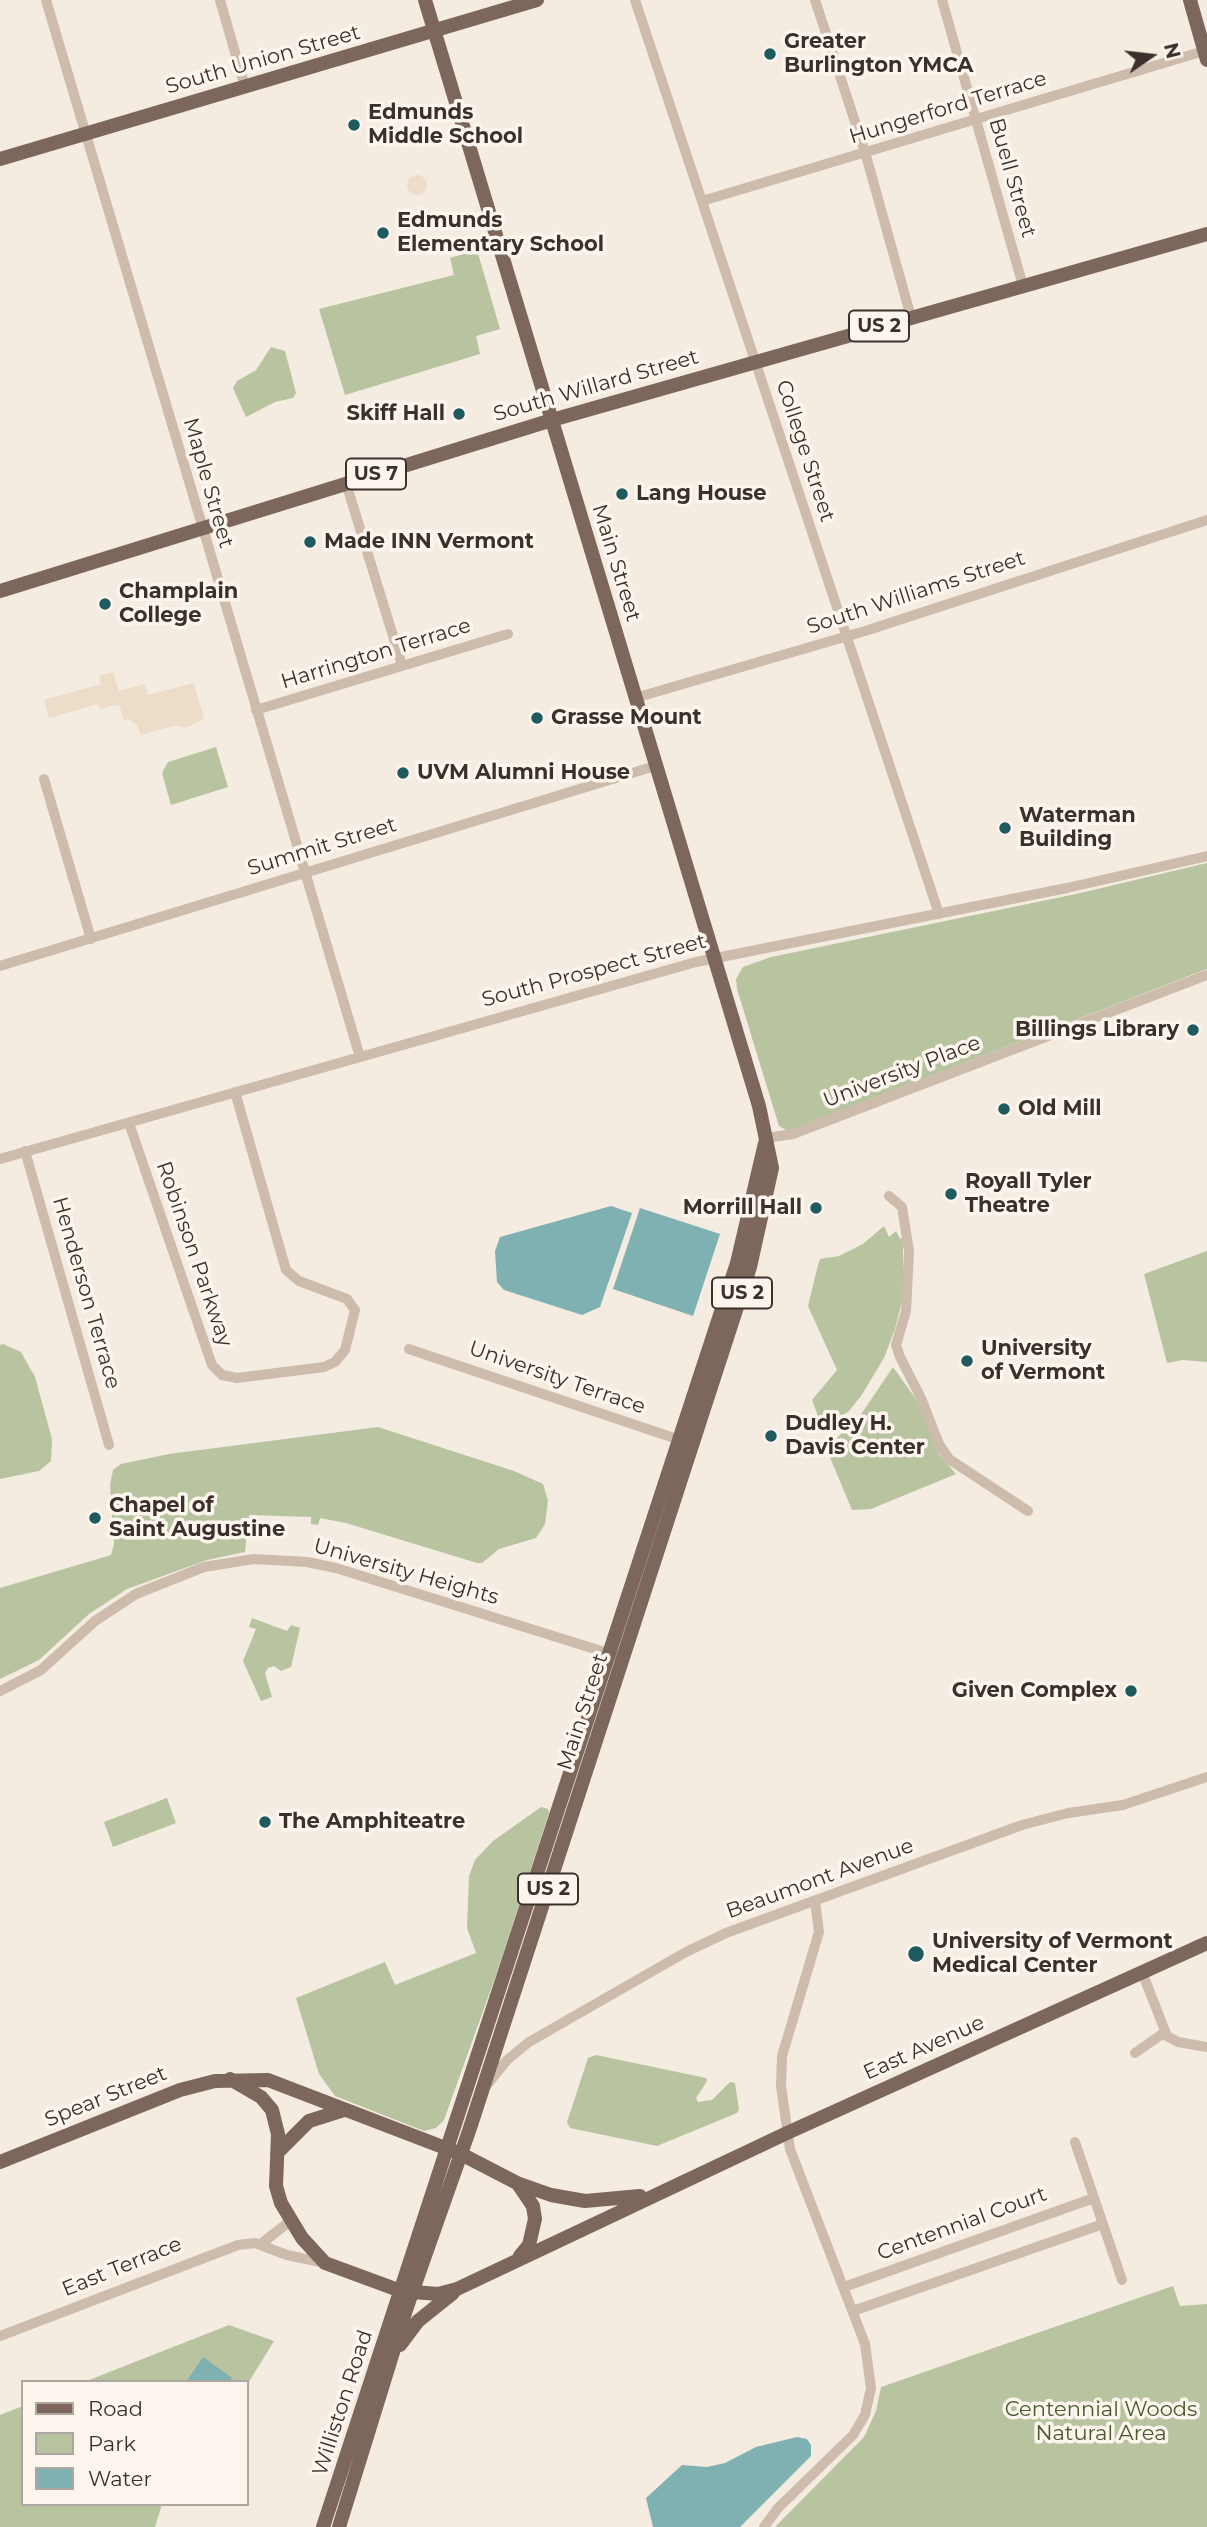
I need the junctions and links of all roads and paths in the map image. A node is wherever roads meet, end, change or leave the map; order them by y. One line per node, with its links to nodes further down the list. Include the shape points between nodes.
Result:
1 (46, 0): 14 (street, Maple Street)
2 (220, 0): 12 (street)
3 (425, 0): 10 (main road, Main Street)
4 (537, 0): 10 (main road, South Union Street)
5 (635, 0): 17 (street, College Street)
6 (815, 0): 15 (street)
7 (942, 0): 13 (street, Buell Street)
8 (1190, 0): 9 (main road)
9 (1200, 14): 11 (main road)
10 (434, 32): 12 (main road, South Union Street); 22 (main road, Main Street)
11 (1206, 56): 13 (street, Hungerford Terrace)
12 (245, 87): 14 (main road, South Union Street)
13 (976, 120): 15 (street, Hungerford Terrace); 19 (street, Buell Street)
14 (85, 134): 16 (main road, South Union Street); 25 (street, Maple Street)
15 (865, 152): 17 (street, Hungerford Terrace); 20 (street)
16 (0, 159)
17 (702, 201): 21 (street, College Street)
18 (1207, 234): 19 (main road, South Willard Street / US 2)
19 (1023, 286): 20 (main road, South Willard Street / US 2)
20 (911, 317): 21 (main road, South Willard Street / US 2)
21 (756, 363): 22 (main road, South Willard Street / US 2); 28 (street, College Street)
22 (552, 420): 23 (main road, South Willard Street / US 7); 30 (main road, Main Street / US 2)
23 (346, 483): 25 (main road, South Willard Street / US 7); 29 (street)
24 (1207, 520): 28 (street, South Williams Street)
25 (201, 529): 26 (main road, South Willard Street / US 7); 31 (street, Maple Street)
26 (0, 591)
27 (508, 634): 29 (street, Harrington Terrace)
28 (847, 637): 30 (street, South Williams Street); 36 (street, College Street)
29 (402, 666): 31 (street, Harrington Terrace)
30 (635, 698): 32 (main road, Main Street / US 2)
31 (256, 710): 35 (street, Maple Street)
32 (655, 766): 35 (street, Summit Street); 38 (main road, Main Street / US 2)
33 (44, 779): 37 (street)
34 (1207, 856): 36 (street, South Prospect Street)
35 (304, 872): 37 (street, Summit Street); 41 (street, Maple Street)
36 (939, 914): 38 (street, South Prospect Street)
37 (91, 939): 39 (street, Summit Street)
38 (714, 958): 41 (street, South Prospect Street); 44 (main road, Main Street / US 2)
39 (0, 967)
40 (1207, 975): 44 (street, University Place, via 793,1134)
41 (360, 1057): 42 (street, South Prospect Street)
42 (235, 1092): 43 (street, South Prospect Street); 43 (street, Robinson Parkway, via 286,1270 304,1284 347,1299 355,1310 345,1350 324,1367 237,1378 222,1375 212,1365)
43 (129, 1123): 45 (street, South Prospect Street)
44 (766, 1138): 49 (main road, Main Street / US 2, via 737,1263)
45 (25, 1151): 46 (street, South Prospect Street); 50 (street, Henderson Terrace)
46 (0, 1159)
47 (889, 1196): 51 (street, via 902,1207 909,1251 906,1311 896,1345 900,1357 949,1459)
48 (409, 1349): 49 (street, University Terrace)
49 (686, 1442): 52 (main road, Main Street / US 2)
50 (109, 1445)
51 (1028, 1511)
52 (617, 1657): 53 (street, University Heights, via 336,1568 254,1559 190,1572 136,1594 95,1621 41,1670); 62 (main road, Main Street / US 2); 66 (main road, Main Street / US 2)
53 (0, 1691)
54 (1207, 1777): 55 (street, Beaumont Avenue, via 1124,1805 1022,1825)
55 (815, 1902): 62 (street, Beaumont Avenue, via 686,1952 529,2042); 64 (street, via 818,1932 781,2067)
56 (1207, 1942): 57 (main road, East Avenue)
57 (1142, 1972): 58 (street); 64 (main road, East Avenue)
58 (1165, 2032): 59 (street, via 1171,2039); 60 (street)
59 (1207, 2047)
60 (1135, 2053)
61 (230, 2079): 63 (main road, Spear Street, via 268,2080); 67 (main road, via 261,2097 272,2110); 68 (main road, Spear Street, via 180,2090)
62 (482, 2091): 66 (main road, Main Street / US 2)
63 (344, 2110): 66 (main road, Spear Street); 67 (main road, via 309,2120)
64 (787, 2133): 70 (main road, East Avenue); 78 (street)
65 (1075, 2142): 71 (street)
66 (455, 2152): 69 (main road, East Avenue); 80 (main road, Main Street / US 2)
67 (277, 2153): 72 (main road, via 276,2186)
68 (0, 2162)
69 (517, 2183): 70 (main road, East Avenue, via 585,2201); 75 (main road, via 526,2192 536,2219 529,2245)
70 (658, 2193): 75 (main road, East Avenue)
71 (1094, 2198): 73 (street); 78 (street, Centennial Court)
72 (290, 2221): 74 (street); 76 (main road)
73 (1103, 2224): 77 (street); 81 (street)
74 (261, 2245): 76 (street, East Terrace); 82 (street, East Terrace, via 217,2250)
75 (516, 2260): 79 (main road, East Avenue)
76 (325, 2263): 80 (main road)
77 (1122, 2280)
78 (844, 2287): 81 (street)
79 (457, 2289): 80 (main road, East Avenue, via 438,2294); 83 (main road, via 418,2321)
80 (407, 2292): 83 (main road, Williston Road / US 2); 84 (main road, Williston Road / US 2)
81 (853, 2311): 86 (street, via 871,2375 863,2421)
82 (0, 2336)
83 (394, 2354): 85 (main road, Williston Road / US 2)
84 (324, 2527)
85 (339, 2527)
86 (764, 2527)

